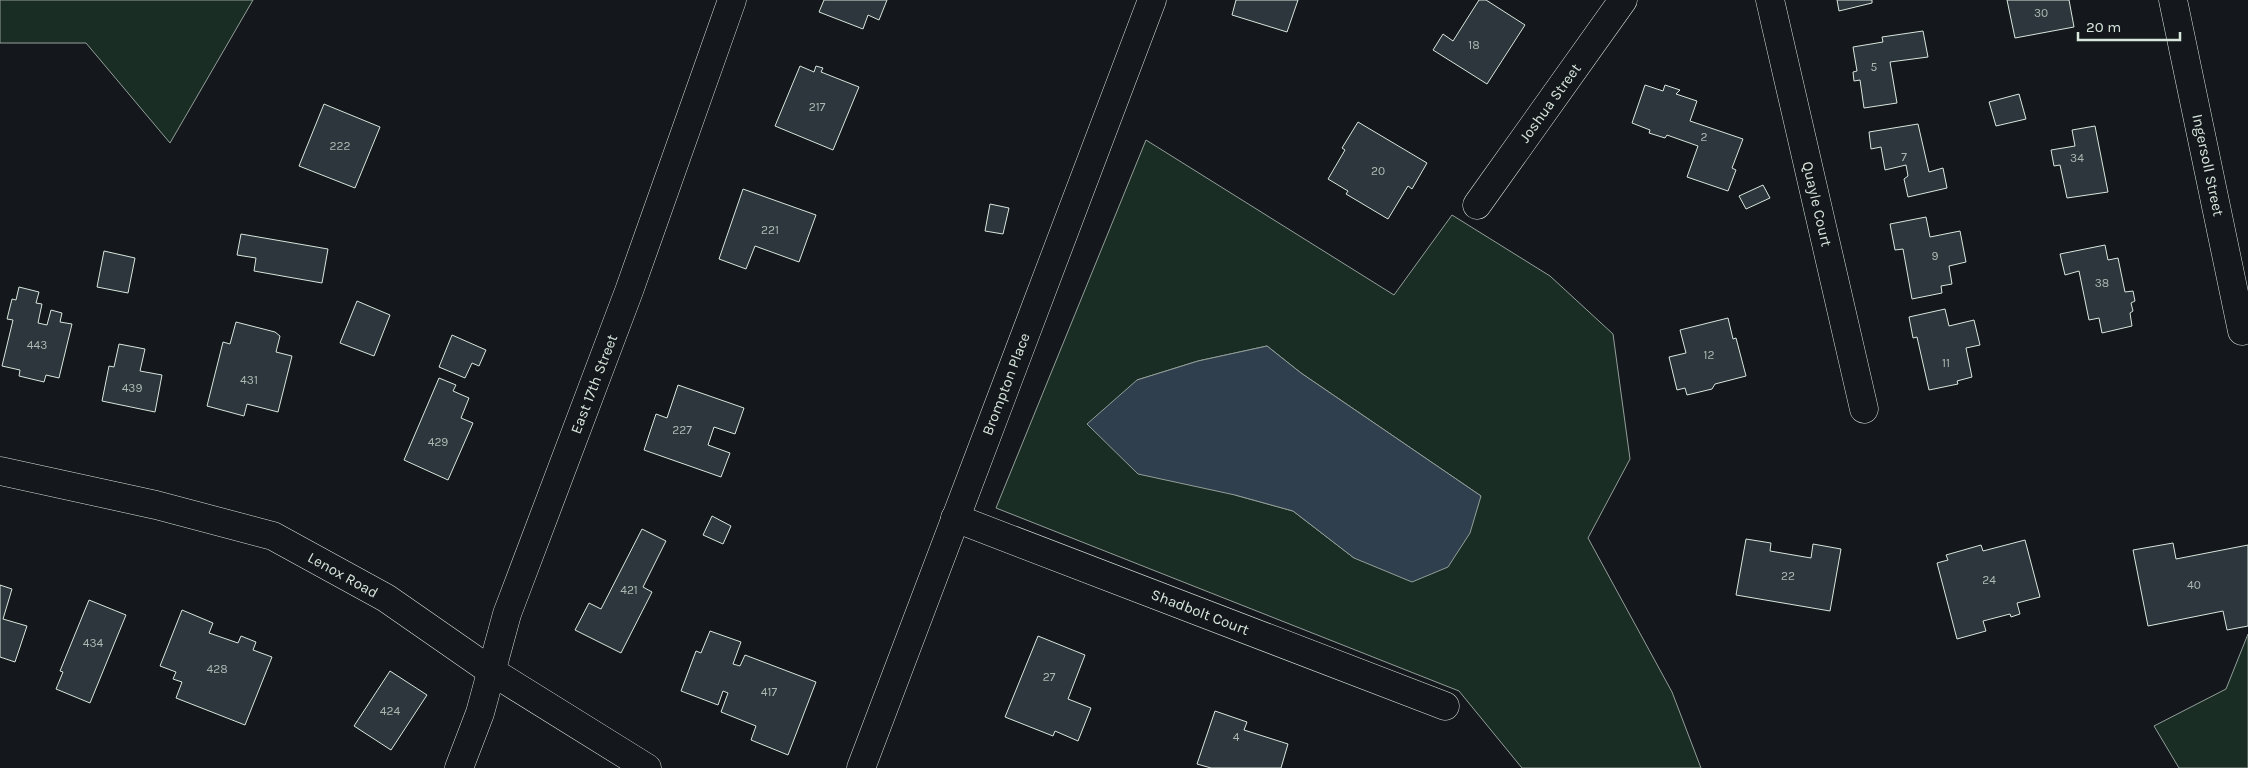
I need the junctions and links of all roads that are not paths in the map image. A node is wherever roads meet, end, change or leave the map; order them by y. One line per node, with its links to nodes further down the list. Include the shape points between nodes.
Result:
1 (1152, 0): 10 (street, Brompton Place)
2 (1623, 0): 6 (street, Joshua Street)
3 (1770, 0): 8 (street, Quayle Court)
4 (2174, 0): 7 (street, Ingersoll Street)
5 (726, 2): 11 (street, East 17th Street, via 629,290 507,614)
6 (1477, 205)
7 (2242, 331)
8 (1864, 408)
9 (0, 471): 11 (street, Lenox Road, via 156,505 273,536 386,598)
10 (955, 518): 12 (street, Shadbolt Court); 15 (street, Brompton Place)
11 (491, 671): 13 (street, East 17th Street, via 480,713); 14 (street, Lenox Road)
12 (1446, 706)
13 (459, 768)
14 (647, 768)
15 (861, 768)

